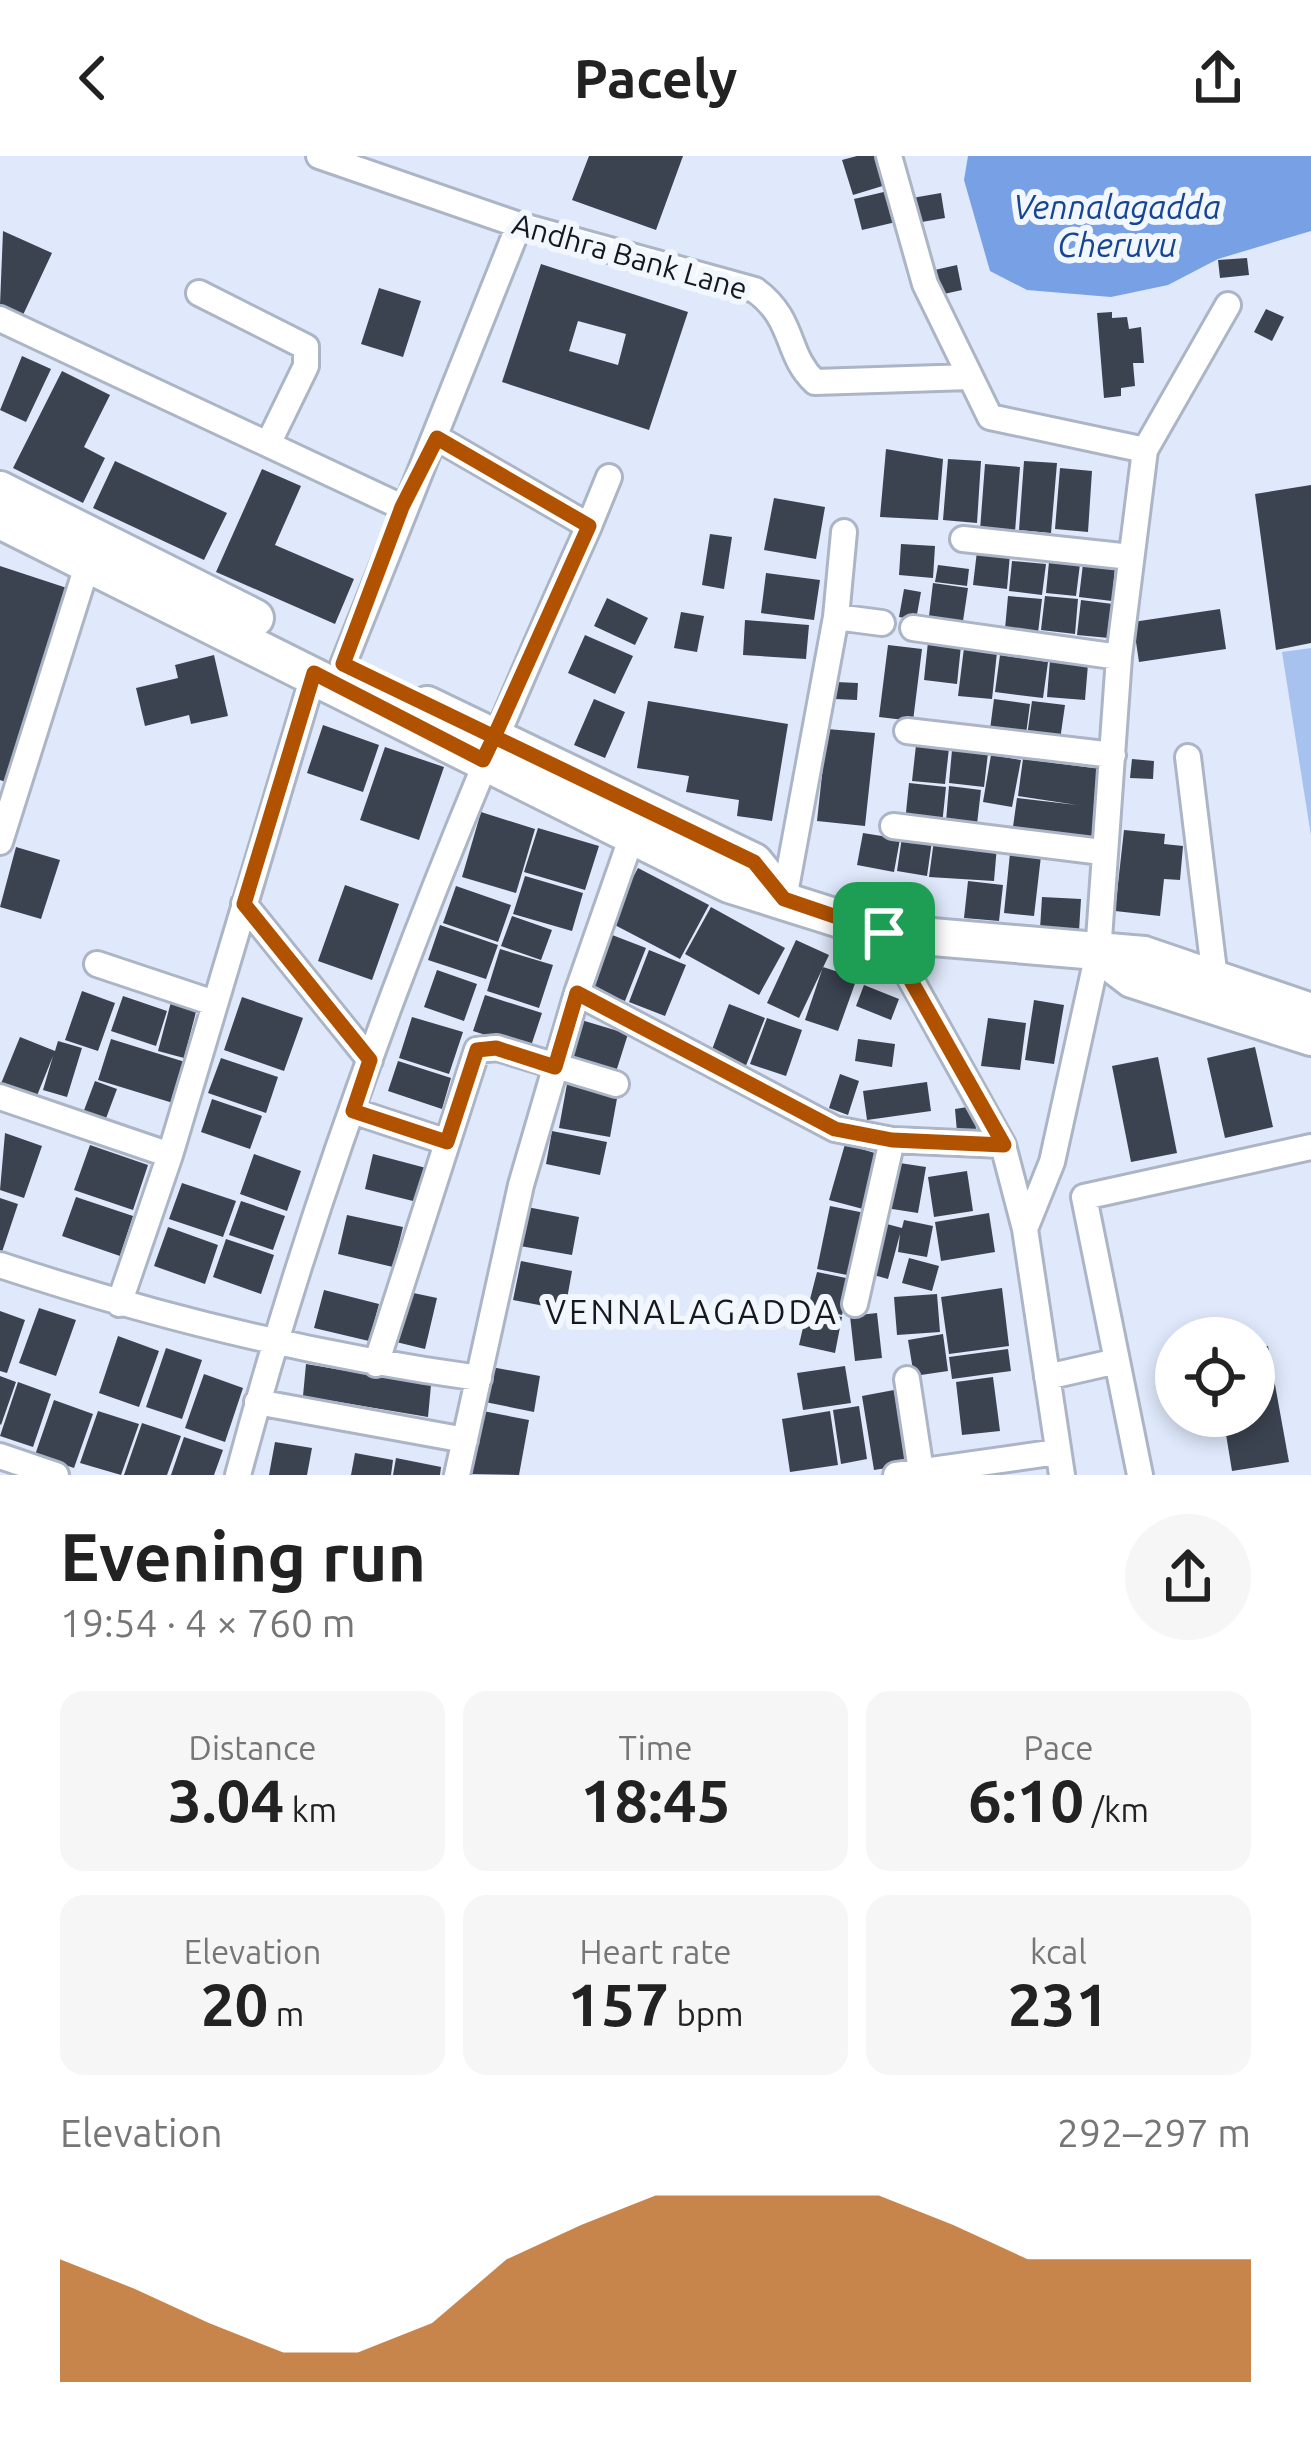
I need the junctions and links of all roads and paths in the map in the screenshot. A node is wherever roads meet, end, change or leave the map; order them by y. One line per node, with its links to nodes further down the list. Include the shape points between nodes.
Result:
1 (322, 156): 3 (street, Andhra Bank Lane)
2 (890, 156): 7 (street, via 925,284)
3 (519, 225): 7 (street, Andhra Bank Lane, via 755,290 778,307 814,382); 8 (street)
4 (200, 293): 9 (street, via 306,347 306,366)
5 (1228, 305): 10 (street)
6 (0, 319): 9 (street)
7 (970, 376): 10 (street, via 990,417)
8 (437, 438): 13 (street); 15 (street)
9 (268, 444): 13 (street)
10 (1145, 450): 18 (street)
11 (609, 477): 15 (street)
12 (0, 490): 24 (main road)
13 (402, 507): 24 (street)
14 (0, 520): 19 (main road)
15 (589, 526): 26 (street)
16 (844, 532): 20 (street)
17 (963, 539): 18 (street)
18 (1131, 557): 23 (street)
19 (87, 566): 24 (main road); 29 (street)
20 (836, 616): 21 (street); 34 (street)
21 (882, 623)
22 (913, 628): 23 (street)
23 (1119, 657): 27 (street)
24 (329, 669): 26 (main road); 35 (street)
25 (908, 731): 27 (street)
26 (488, 749): 31 (main road); 34 (main road, via 754,862); 44 (street)
27 (1113, 754): 33 (street)
28 (1188, 757): 39 (street)
29 (6, 801): 32 (street)
30 (892, 826): 33 (street)
31 (632, 836): 34 (main road, via 728,884); 40 (street)
32 (0, 842)
33 (1102, 852): 37 (street)
34 (784, 899): 36 (main road)
35 (244, 904): 41 (street); 44 (street)
36 (884, 933): 37 (main road); 51 (street)
37 (1099, 953): 39 (main road, via 1144,956); 43 (main road, via 1132,979); 54 (street, via 1052,1162)
38 (98, 964): 41 (street)
39 (1215, 979): 42 (main road)
40 (577, 993): 45 (street); 49 (street, via 835,1129)
41 (214, 1003): 53 (street)
42 (1311, 1012)
43 (1311, 1037)
44 (370, 1060): 48 (street)
45 (555, 1067): 46 (street); 50 (street, via 496,1048 477,1050); 62 (street)
46 (616, 1084)
47 (0, 1097): 53 (street)
48 (353, 1111): 50 (street); 58 (street)
49 (892, 1140): 51 (street); 57 (street)
50 (447, 1142): 60 (street)
51 (1004, 1145): 54 (street)
52 (1311, 1147): 59 (street, via 1084,1197)
53 (170, 1155): 56 (street)
54 (1025, 1228): 61 (street)
55 (0, 1265): 56 (street)
56 (119, 1304): 58 (street)
57 (855, 1304)
58 (277, 1343): 60 (street); 64 (street)
59 (1117, 1360): 61 (street); 72 (street)
60 (376, 1364): 62 (street)
61 (1047, 1377): 67 (street)
62 (478, 1378): 65 (street)
63 (907, 1378): 68 (street)
64 (257, 1402): 65 (street); 70 (street)
65 (465, 1440): 71 (street)
66 (0, 1456): 69 (street)
67 (1060, 1464): 68 (street)
68 (909, 1473)
69 (56, 1475)
70 (238, 1475)
71 (457, 1475)
72 (1140, 1475)

